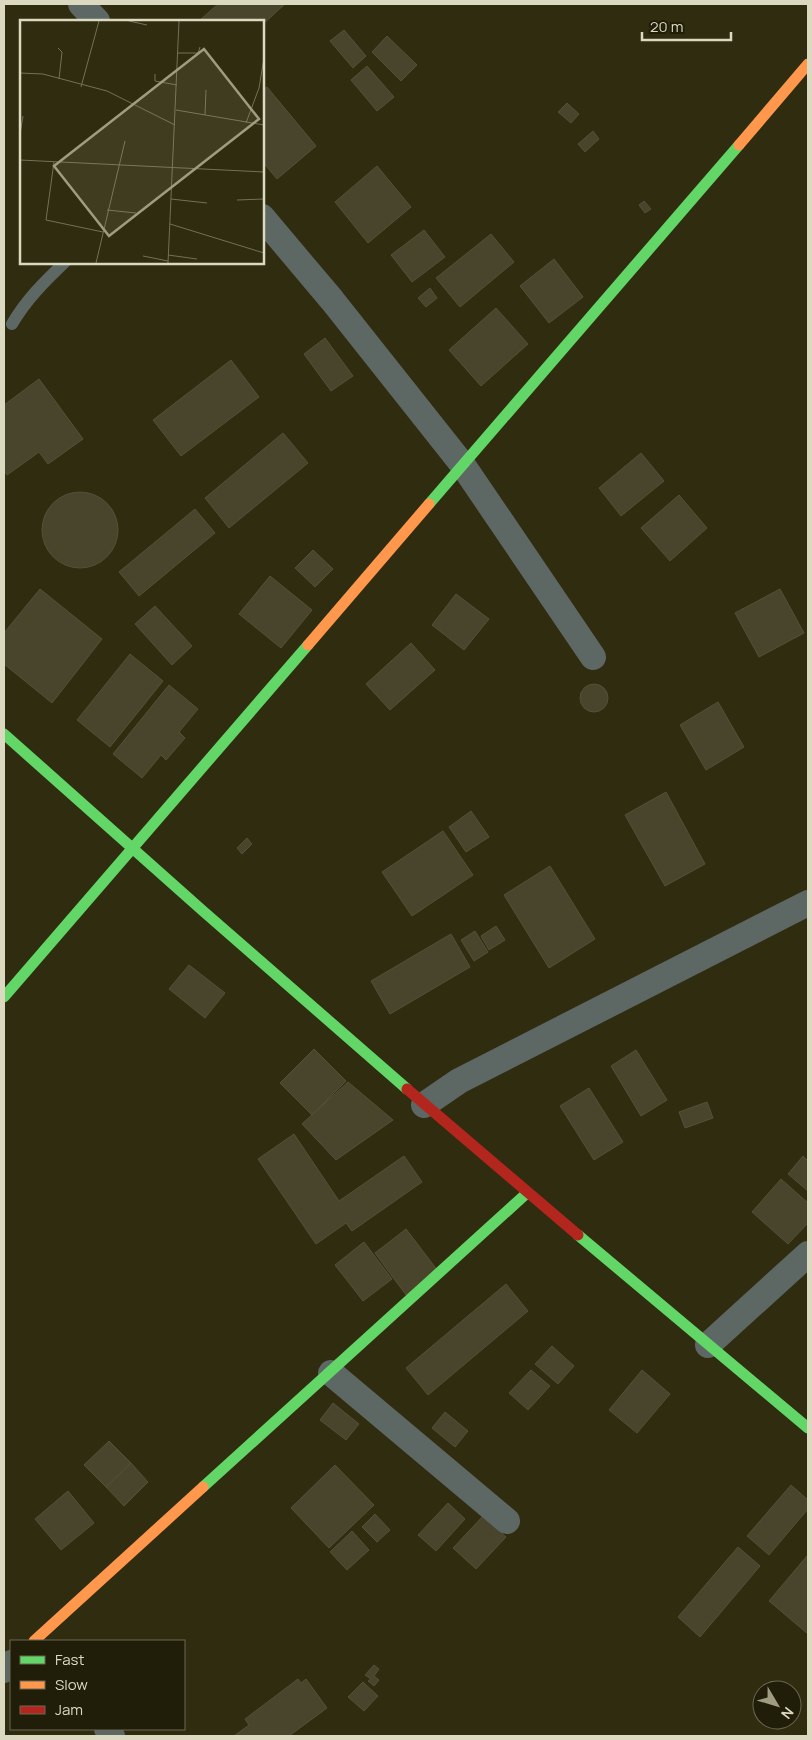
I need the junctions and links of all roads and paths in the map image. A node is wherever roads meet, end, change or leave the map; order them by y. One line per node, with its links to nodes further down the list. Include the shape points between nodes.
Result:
1 (81, 4): 2 (street)
2 (96, 20)
3 (808, 64): 7 (street)
4 (264, 219): 7 (street)
5 (62, 264): 6 (lane, via 21,308)
6 (12, 324)
7 (462, 464): 8 (street); 10 (street)
8 (593, 657)
9 (4, 734): 10 (street)
10 (132, 849): 12 (street); 13 (street)
11 (808, 903): 13 (street, via 459,1081)
12 (4, 997)
13 (424, 1105): 14 (street)
14 (527, 1193): 16 (street); 17 (street)
15 (808, 1254): 16 (street)
16 (708, 1345): 18 (street)
17 (331, 1372): 19 (street); 20 (street)
18 (808, 1428)
19 (507, 1521)
20 (45, 1637)

